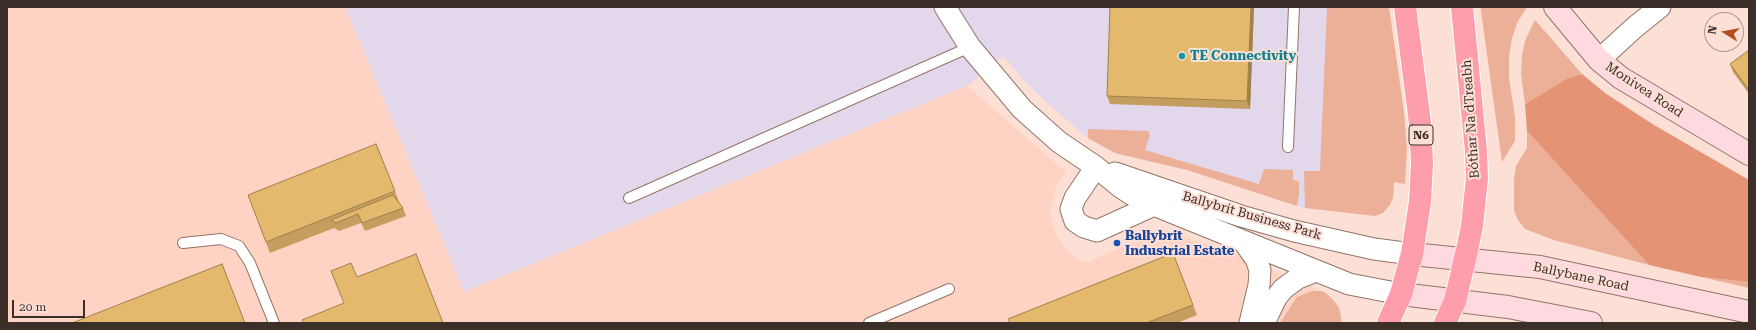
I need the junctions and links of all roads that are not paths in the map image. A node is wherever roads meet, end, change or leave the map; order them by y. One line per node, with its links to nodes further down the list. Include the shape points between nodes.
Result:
1 (945, 7): 7 (street, Ballybrit Business Park)
2 (1294, 7): 9 (lane)
3 (1405, 7): 16 (highway, N6, via 1420,123 1422,163 1420,202)
4 (1462, 7): 17 (highway, Bóthar Na dTreabh, via 1477,178 1472,226)
5 (1555, 7): 8 (main road, Monivea Road)
6 (1660, 7): 8 (street)
7 (970, 47): 11 (street, Ballybrit Business Park, via 1022,109 1059,142); 12 (lane)
8 (1599, 60): 10 (main road, Monivea Road, via 1621,78)
9 (1288, 147)
10 (1749, 154)
11 (1096, 167): 13 (street, Ballybrit Business Park, via 1119,186); 13 (street, via 1074,198 1071,209 1075,221 1084,227 1097,231); 16 (street, Ballybrit Business Park, via 1241,216 1294,231 1374,249)
12 (629, 198)
13 (1154, 205): 15 (street, Ballybrit Business Park)
14 (183, 242): 23 (lane, via 221,239 239,246 250,263)
15 (1244, 242): 18 (street, Ballybrit Business Park); 25 (street, via 1260,270)
16 (1412, 254): 17 (main road, Ballybane Road); 20 (highway, N6)
17 (1465, 259): 21 (highway, Bóthar Na dTreabh); 22 (main road, Ballybane Road, via 1540,267)
18 (1316, 271): 20 (street, Ballybrit Business Park, via 1349,284); 26 (street, via 1298,278 1283,289)
19 (949, 289): 24 (lane)
20 (1401, 294): 21 (main road); 27 (highway, N6)
21 (1454, 301): 28 (highway, Bóthar Na dTreabh); 29 (main road)
22 (1749, 312)
23 (274, 323)
24 (869, 323)
25 (1250, 323)
26 (1264, 323)
27 (1388, 323)
28 (1445, 323)
29 (1591, 323)

